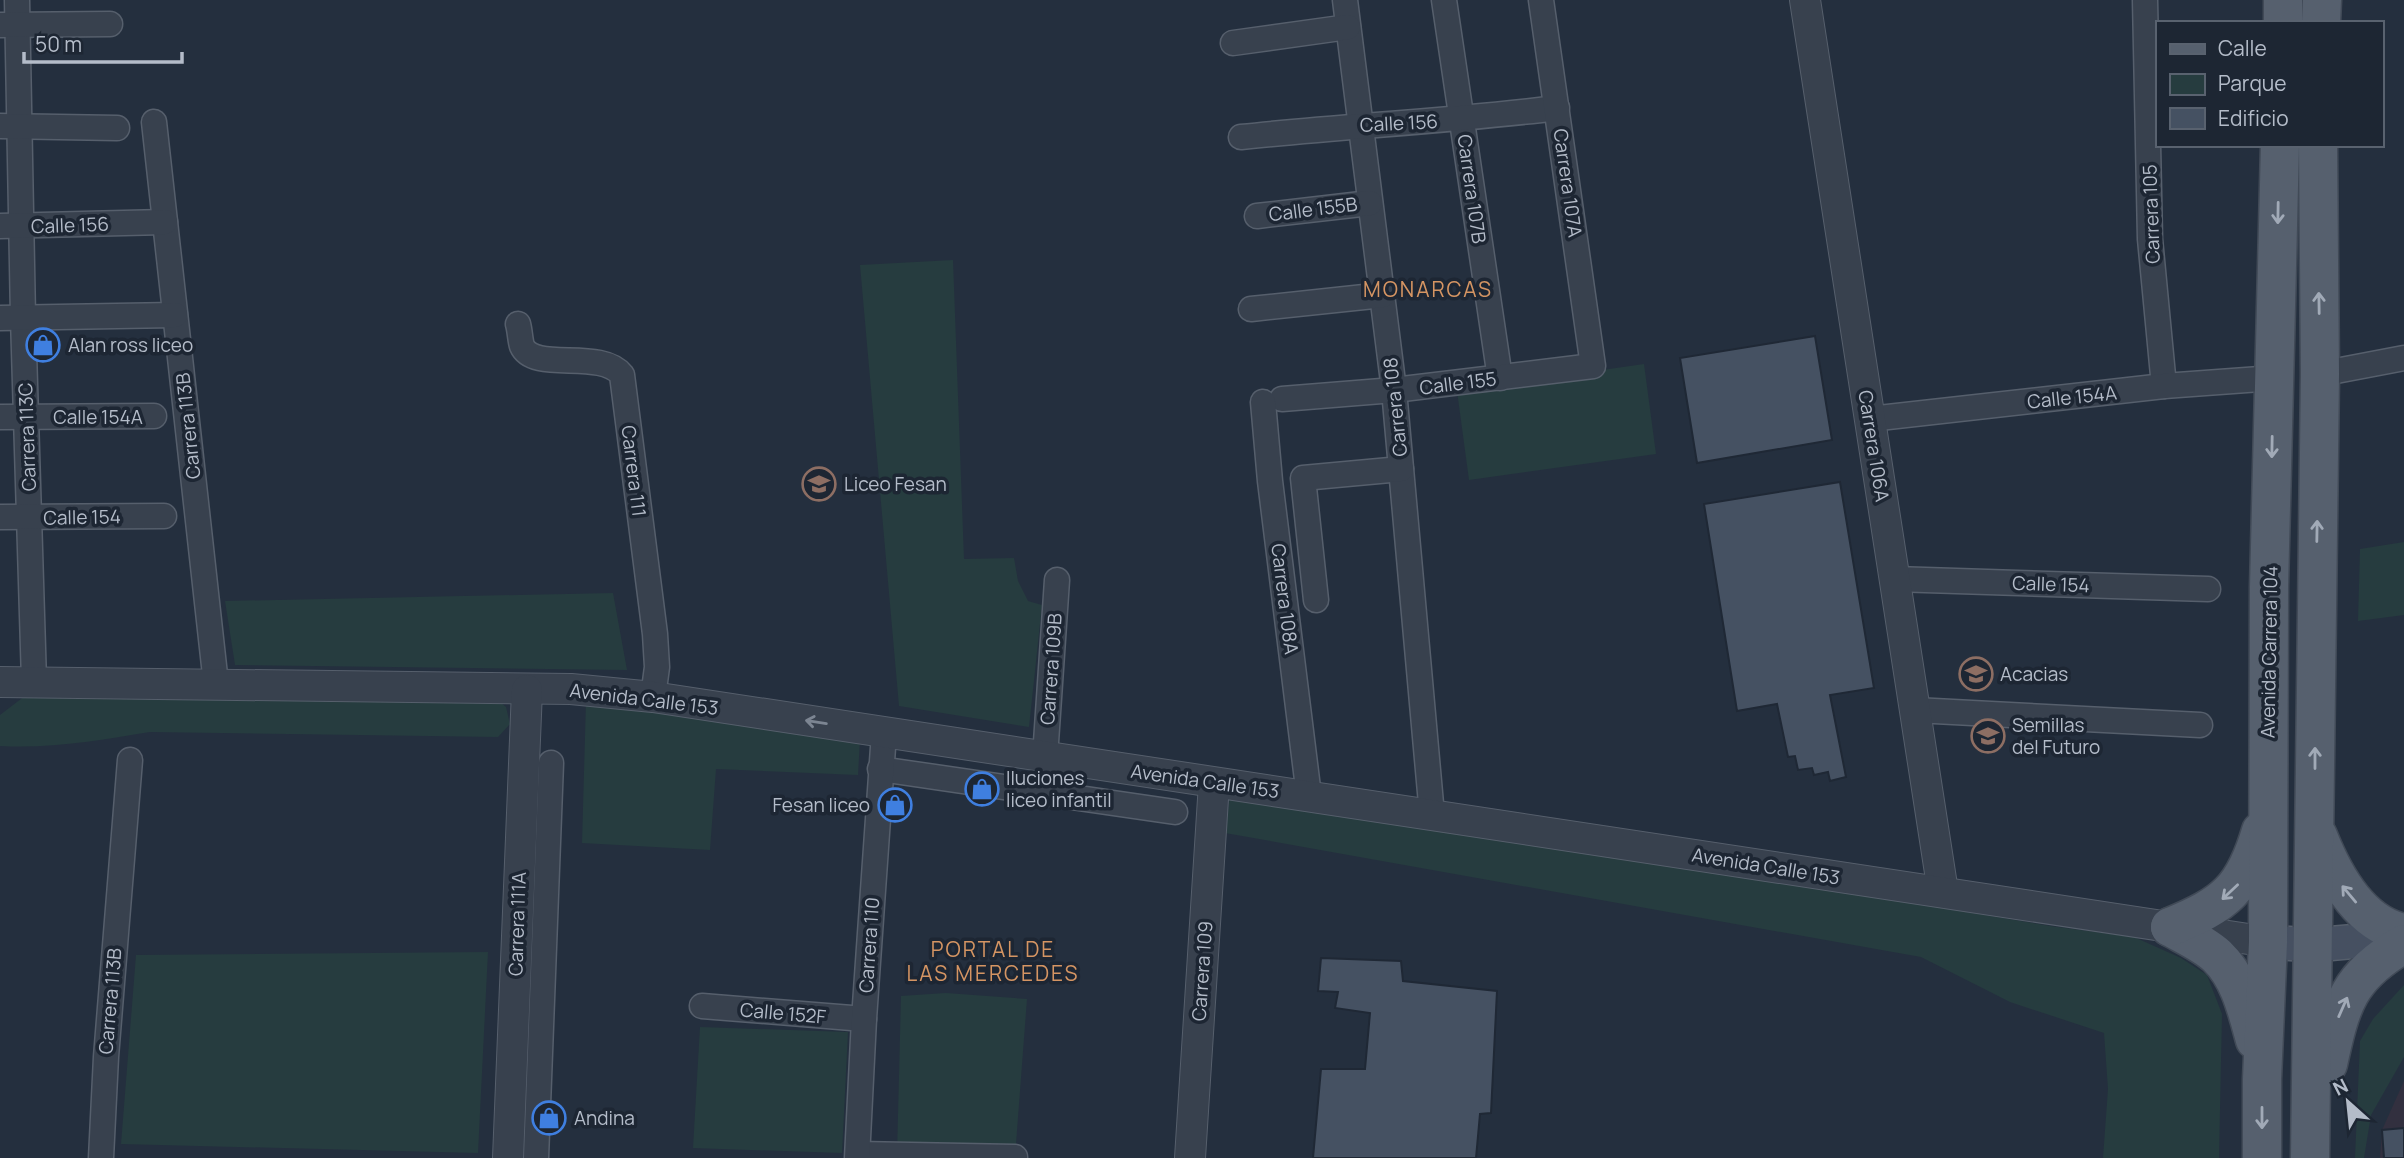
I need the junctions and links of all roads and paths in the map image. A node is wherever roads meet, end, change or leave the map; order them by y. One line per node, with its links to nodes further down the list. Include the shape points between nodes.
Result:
1 (18, 0): 12 (street, Carrera 113C)
2 (1345, 0): 13 (street, Carrera 108)
3 (1444, 0): 17 (street, Carrera 107B)
4 (1541, 0): 16 (street, Carrera 107A)
5 (1805, 0): 45 (street, Carrera 106A)
6 (2146, 0): 15 (street, Carrera 105)
7 (2283, 0): 9 (main road)
8 (2322, 0): 10 (main road)
9 (2283, 21)
10 (2321, 21)
11 (110, 24): 12 (street)
12 (9, 25): 20 (street, Carrera 113C)
13 (1348, 27): 14 (street); 19 (street, Carrera 108)
14 (1233, 43)
15 (2153, 93): 39 (street, Carrera 105, via 2150,239)
16 (1557, 108): 17 (street, Calle 156); 35 (street, Carrera 107A)
17 (1462, 119): 19 (street, Calle 156); 37 (street, Carrera 107B)
18 (154, 125): 27 (street, Carrera 113B)
19 (1361, 125): 22 (street, Calle 156); 25 (street, Carrera 108)
20 (10, 126): 21 (street); 28 (street, Carrera 113C)
21 (117, 128)
22 (1241, 137)
23 (2280, 147): 38 (main road, Avenida Carrera 104, one-way to 38)
24 (2318, 147): 36 (main road, one-way to 24)
25 (1370, 203): 26 (street, Calle 155B); 29 (street, Carrera 108)
26 (1257, 216)
27 (165, 222): 28 (street, Calle 156); 31 (street, Carrera 113B)
28 (11, 226): 32 (street, Carrera 113C)
29 (1383, 295): 30 (street); 40 (street, Carrera 108)
30 (1251, 309)
31 (175, 315): 32 (street); 56 (street, Carrera 113B)
32 (12, 318): 44 (street, Carrera 113C)
33 (518, 324): 58 (street, Carrera 111, via 522,346 536,358 610,365 622,375 655,634)
34 (2404, 358): 36 (street)
35 (1593, 366): 37 (street, Calle 155)
36 (2320, 374): 71 (main road, one-way to 36)
37 (1500, 378): 40 (street, Calle 155)
38 (2274, 378): 39 (street, Calle 154A); 68 (main road, Avenida Carrera 104, one-way to 68)
39 (2165, 386): 45 (street, Calle 154A)
40 (1394, 390): 41 (street, Calle 155); 46 (street, Carrera 108)
41 (1272, 401): 67 (street, Carrera 108A, via 1270,481)
42 (154, 416): 44 (street, Calle 154A)
43 (0, 417): 44 (street, Calle 154A)
44 (26, 417): 49 (street, Carrera 113C)
45 (1870, 419): 50 (street, Carrera 106A)
46 (1401, 469): 53 (street, via 1303,478); 70 (street, Carrera 108)
47 (164, 516): 49 (street, Calle 154)
48 (0, 517): 49 (street, Calle 154)
49 (29, 517): 54 (street, Carrera 113C)
50 (1894, 579): 52 (street, Calle 154); 59 (street, Carrera 106A)
51 (1057, 580): 62 (street, Carrera 109B)
52 (2208, 589)
53 (1316, 600)
54 (34, 681): 55 (street, Avenida Calle 153); 56 (street, Avenida Calle 153)
55 (0, 682)
56 (216, 684): 57 (street, Avenida Calle 153)
57 (527, 690): 58 (street, Avenida Calle 153); 85 (street, Carrera 111A)
58 (653, 697): 61 (street, Avenida Calle 153, one-way to 58)
59 (1915, 710): 60 (street); 72 (street, Carrera 106A)
60 (2200, 725)
61 (884, 733): 62 (street, Avenida Calle 153); 65 (street, Carrera 110)
62 (1045, 757): 66 (street, Avenida Calle 153)
63 (130, 760): 84 (street, Carrera 113B)
64 (551, 764): 86 (street, Carrera 111A)
65 (880, 769): 69 (street, Avenida Calle 153); 79 (street, Carrera 110)
66 (1213, 783): 67 (street, Avenida Calle 153); 87 (street, Carrera 109)
67 (1309, 796): 70 (street, Avenida Calle 153)
68 (2268, 809): 73 (main road, one-way to 73, via 2239,885 2212,907); 75 (main road, Avenida Carrera 104)
69 (1175, 812)
70 (1432, 815): 72 (street, Avenida Calle 153)
71 (2314, 826): 74 (main road, one-way to 71, via 2352,898 2340,883); 77 (main road)
72 (1943, 892): 73 (street, Avenida Calle 153)
73 (2170, 927): 75 (street, Avenida Calle 153); 80 (main road, via 2217,956 2234,979 2247,1008)
74 (2404, 935): 77 (main road, Avenida Calle 153)
75 (2268, 942): 77 (main road, Avenida Calle 153); 80 (main road, Avenida Carrera 104)
76 (2404, 944): 81 (main road, one-way to 76, via 2338,1018 2351,989 2374,963)
77 (2314, 945): 81 (main road)
78 (702, 1006): 79 (street, Calle 152F)
79 (864, 1019): 82 (street, Carrera 110)
80 (2262, 1079): 88 (main road, Avenida Carrera 104, one-way to 88)
81 (2310, 1151)
82 (858, 1156): 83 (street)
83 (1015, 1157)
84 (100, 1158)
85 (508, 1158)
86 (536, 1158)
87 (1190, 1158)
88 (2262, 1158)

